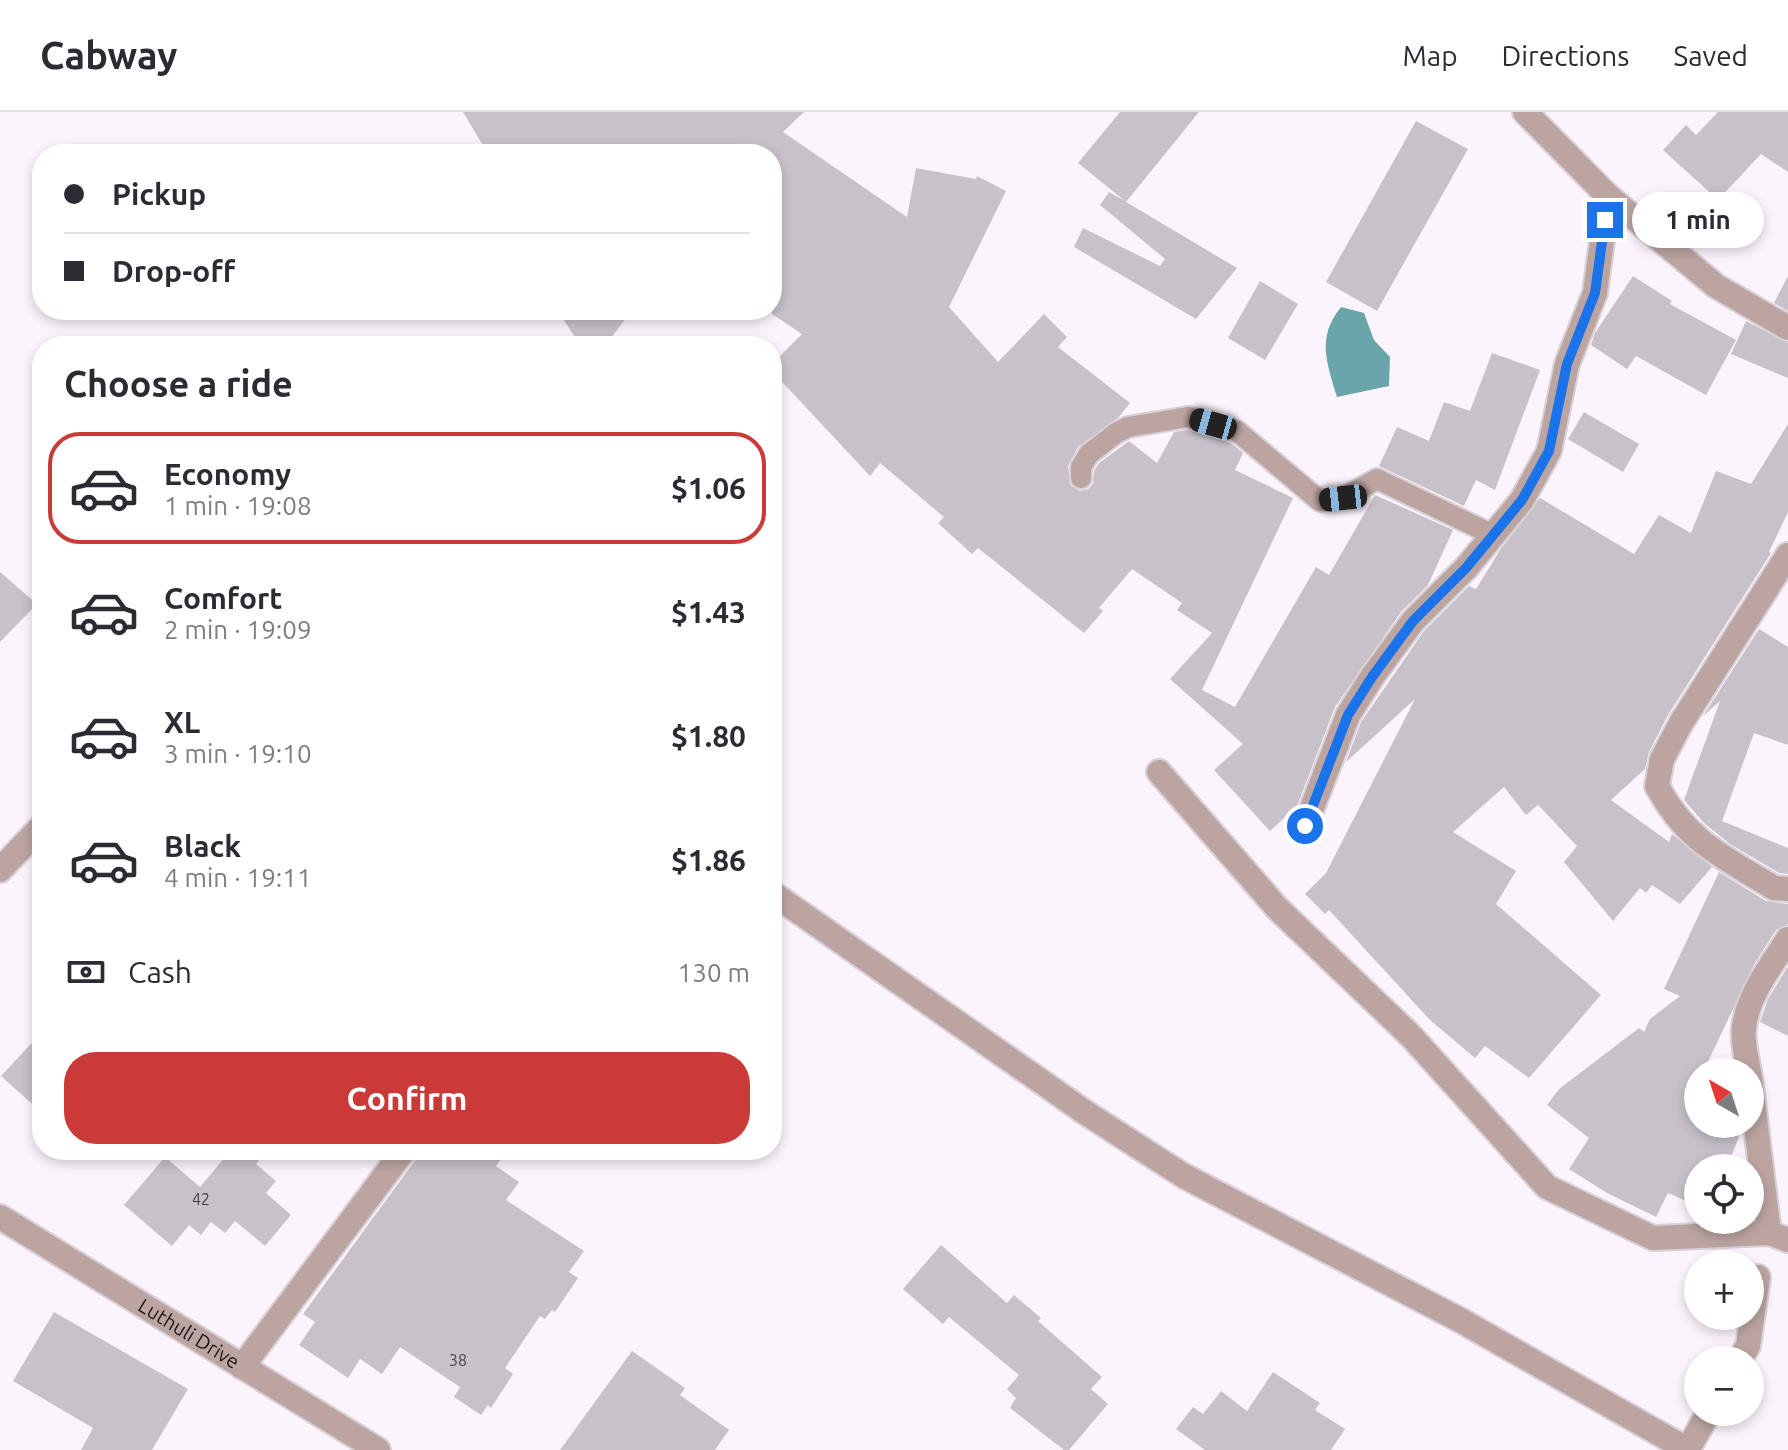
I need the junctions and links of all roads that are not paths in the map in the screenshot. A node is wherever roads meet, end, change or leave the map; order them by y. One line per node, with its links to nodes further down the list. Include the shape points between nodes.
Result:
1 (1525, 112): 2 (street)
2 (1608, 196): 3 (street, via 1716,286); 5 (street, via 1595,293 1567,364 1549,451 1522,500)
3 (1788, 328)
4 (1081, 478): 5 (lane, via 1089,454 1116,433 1188,417 1237,431 1320,501 1343,498 1377,479)
5 (1493, 535): 8 (street, via 1413,621 1372,677 1348,715)
6 (1788, 555): 11 (street, via 1681,723 1662,759 1657,786 1696,840 1774,888)
7 (1159, 772): 18 (street, via 1278,909 1410,1035 1547,1187 1653,1238)
8 (1305, 826)
9 (32, 837): 10 (street)
10 (8, 862)
11 (1788, 889)
12 (782, 900): 22 (street, via 1184,1176 1460,1320)
13 (1788, 939): 14 (street, via 1747,1014 1743,1030)
14 (1747, 1058)
15 (1761, 1138): 18 (street)
16 (397, 1160): 19 (street)
17 (0, 1217): 19 (street, Luthuli Drive)
18 (1778, 1237)
19 (242, 1367): 21 (street, Luthuli Drive)
20 (1701, 1426): 22 (street)
21 (378, 1450)
22 (1688, 1450)

